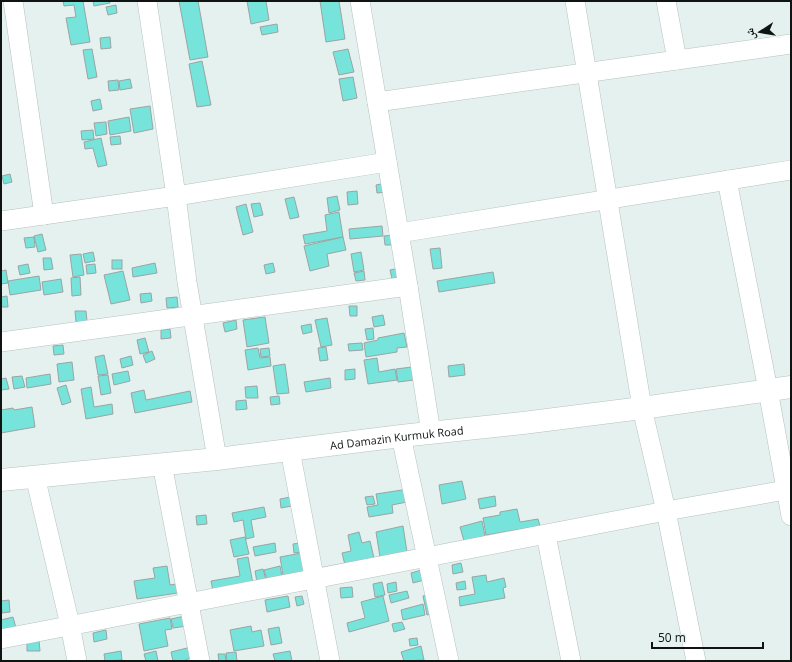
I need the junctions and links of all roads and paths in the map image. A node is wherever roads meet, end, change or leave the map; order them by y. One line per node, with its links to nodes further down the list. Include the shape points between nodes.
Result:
1 (13, 1): 15 (street)
2 (147, 1): 13 (street)
3 (360, 1): 9 (street)
4 (575, 1): 8 (street)
5 (666, 1): 7 (street)
6 (791, 44): 7 (street)
7 (677, 60): 8 (street)
8 (586, 73): 9 (street); 14 (street)
9 (377, 102): 10 (street)
10 (387, 162): 13 (street); 17 (street)
11 (791, 170): 12 (street)
12 (727, 180): 14 (street); 22 (street)
13 (176, 196): 15 (street); 19 (street)
14 (607, 199): 17 (street); 23 (street)
15 (44, 215): 16 (street)
16 (1, 221)
17 (399, 233): 18 (street)
18 (408, 286): 19 (street); 24 (street)
19 (192, 316): 20 (street); 27 (street)
20 (1, 342)
21 (791, 387): 22 (highway, Ad Damazin Kurmuk Road)
22 (768, 390): 23 (highway, Ad Damazin Kurmuk Road); 31 (street)
23 (642, 408): 24 (highway, Ad Damazin Kurmuk Road); 32 (street)
24 (431, 433): 25 (highway, Ad Damazin Kurmuk Road)
25 (401, 436): 26 (highway, Ad Damazin Kurmuk Road); 35 (street)
26 (290, 450): 27 (highway, Ad Damazin Kurmuk Road); 36 (street)
27 (217, 458): 28 (highway, Ad Damazin Kurmuk Road)
28 (162, 464): 29 (highway, Ad Damazin Kurmuk Road); 37 (street)
29 (35, 476): 30 (highway, Ad Damazin Kurmuk Road); 38 (street)
30 (1, 480)
31 (786, 490): 32 (street); 33 (street)
32 (666, 511): 34 (street); 45 (street)
33 (791, 516)
34 (546, 535): 35 (street); 44 (street)
35 (427, 558): 36 (street); 43 (street)
36 (314, 580): 37 (street); 42 (street)
37 (188, 603): 38 (street); 41 (street)
38 (70, 625): 39 (street); 40 (street)
39 (1, 639)
40 (77, 661)
41 (200, 661)
42 (330, 661)
43 (449, 661)
44 (571, 661)
45 (696, 661)

